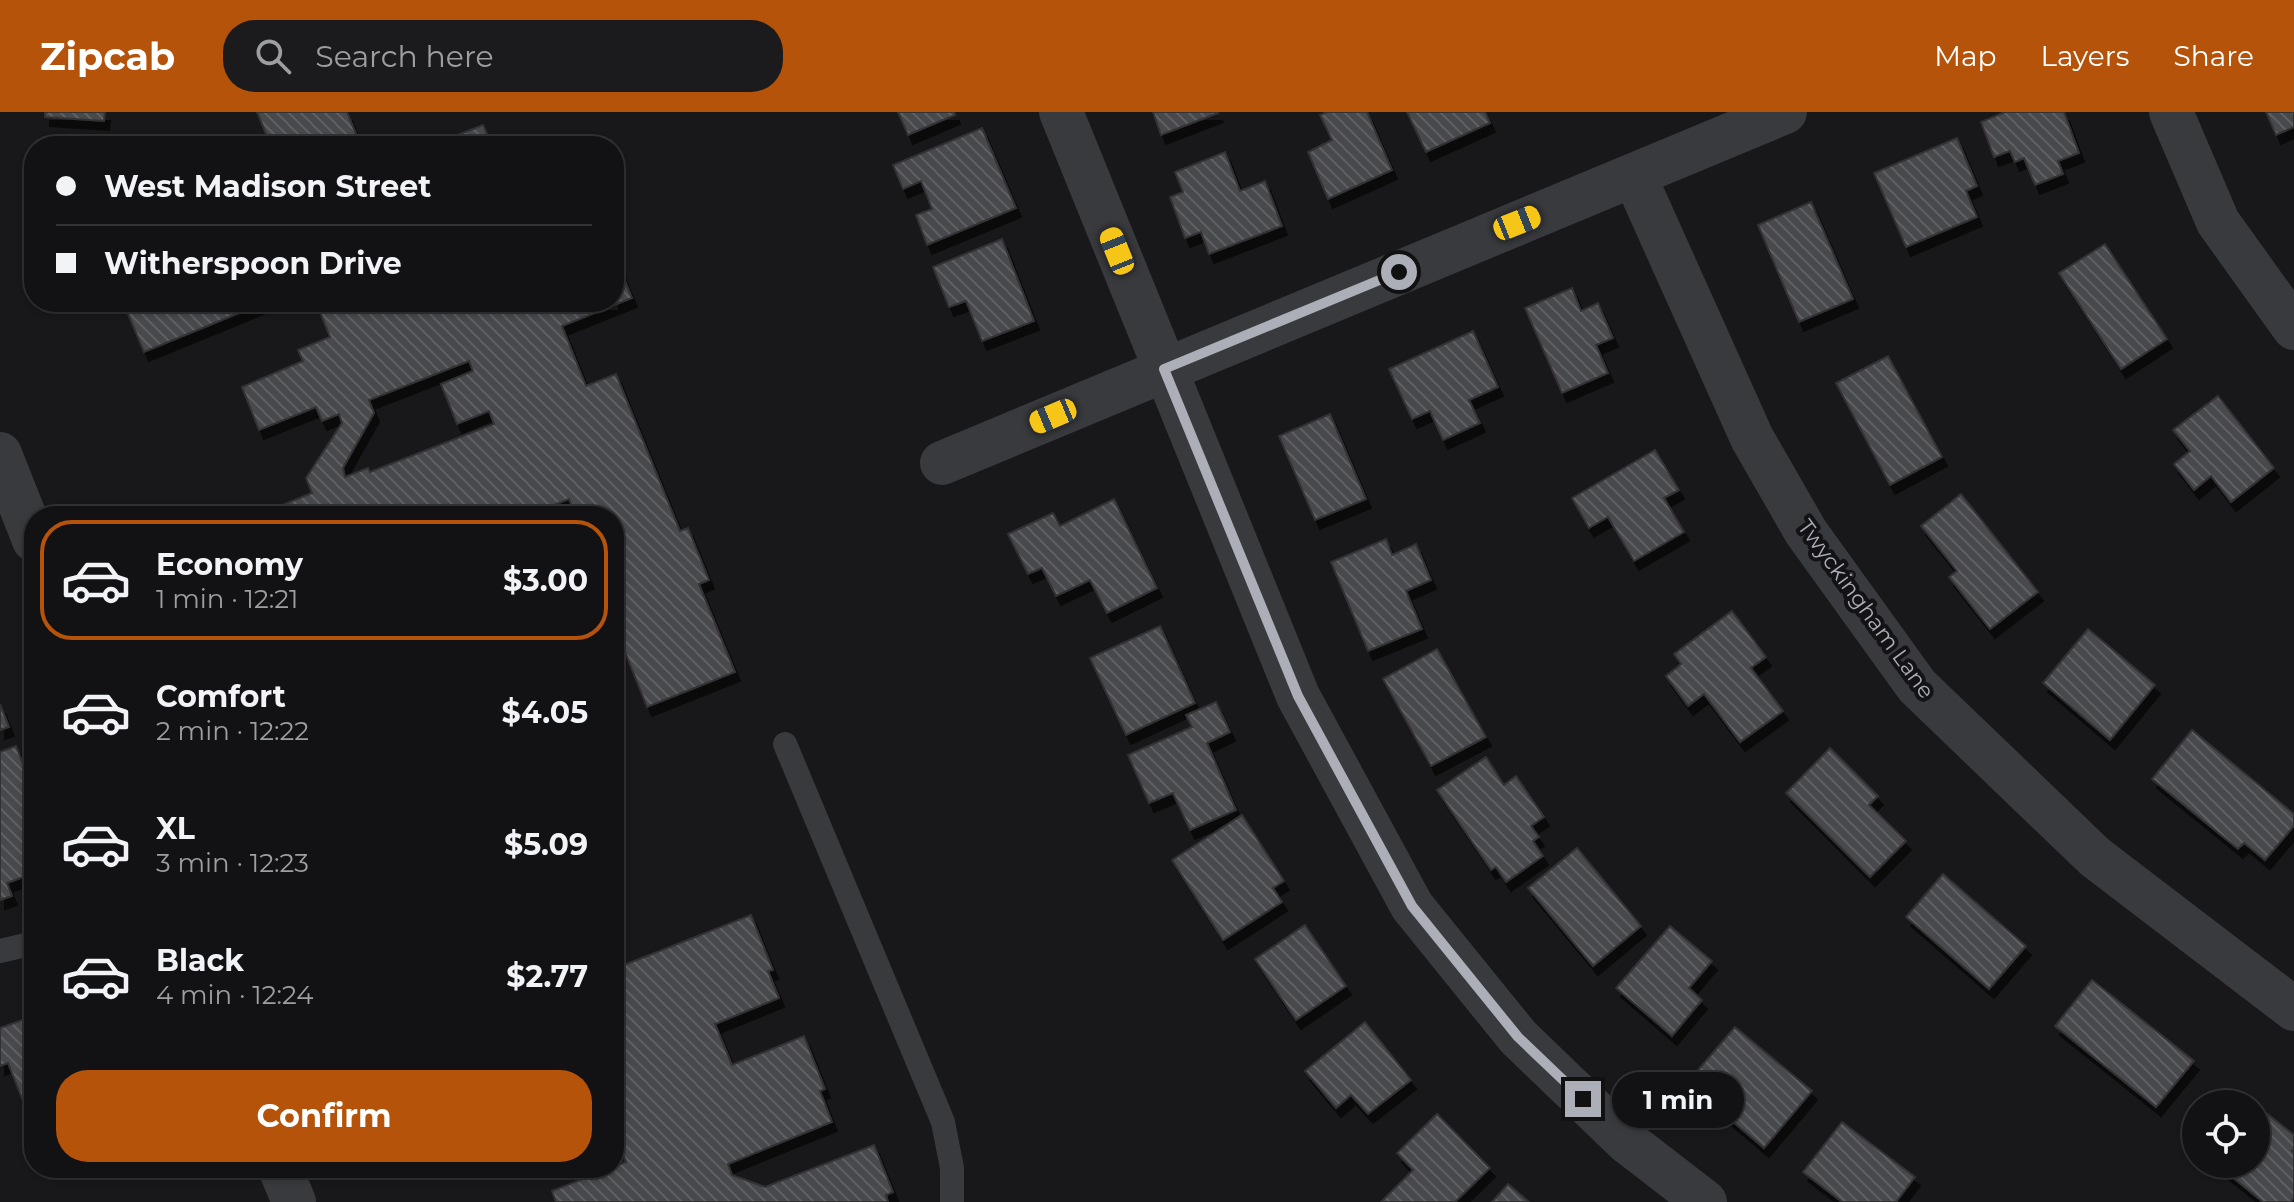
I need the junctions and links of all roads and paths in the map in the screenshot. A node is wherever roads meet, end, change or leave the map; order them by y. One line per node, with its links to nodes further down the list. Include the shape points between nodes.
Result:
1 (1061, 112): 6 (street)
2 (1785, 112): 4 (street)
3 (2171, 112): 5 (street, via 2218,222)
4 (1634, 175): 6 (street); 13 (street, Twyckingham Lane, via 1752,438 1806,532 1917,686 2095,857)
5 (2294, 328)
6 (1164, 369): 8 (street); 17 (street, via 1298,696 1412,906 1518,1037 1626,1141)
7 (0, 454): 9 (street)
8 (942, 463)
9 (24, 515)
10 (785, 744): 16 (lane, via 943,1122)
11 (24, 945): 12 (lane)
12 (0, 951)
13 (2294, 1009)
14 (284, 1178): 15 (street)
15 (294, 1202)
16 (952, 1202)
17 (1705, 1202)

